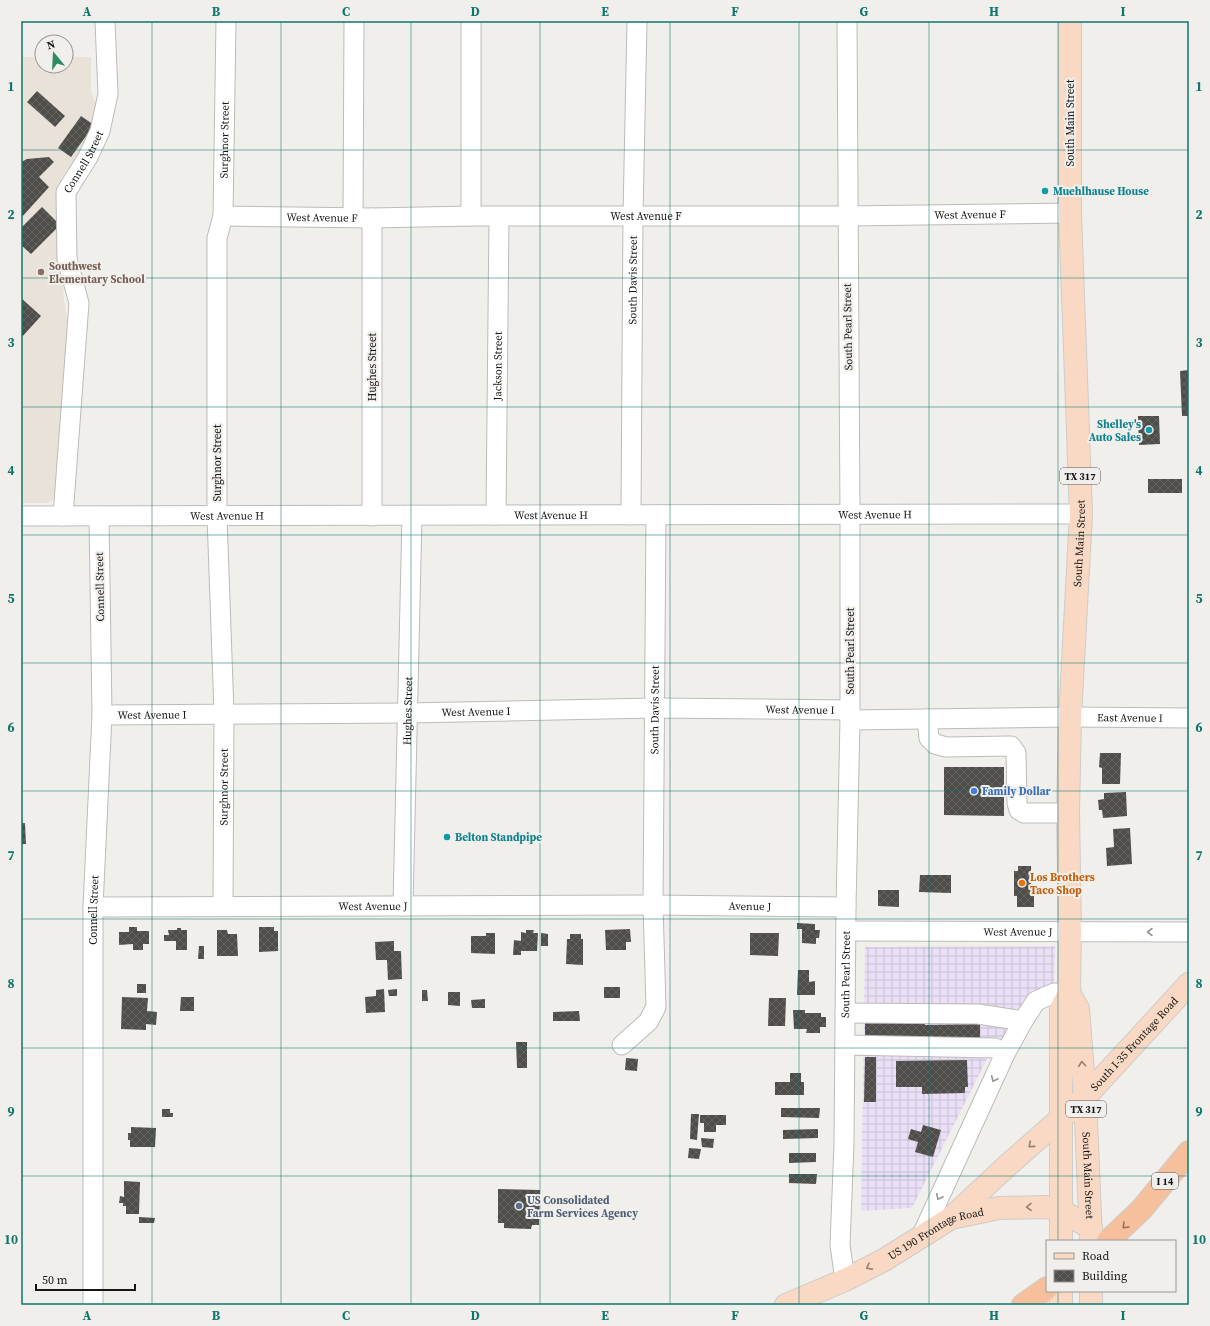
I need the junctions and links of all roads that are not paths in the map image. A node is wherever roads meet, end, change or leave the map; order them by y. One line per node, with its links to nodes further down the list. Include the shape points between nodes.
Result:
1 (105, 21): 21 (street, Connell Street, via 108,94 100,131 88,157 66,192 67,258 79,303)
2 (226, 21): 10 (street, Surghnor Street)
3 (354, 21): 14 (street, Hughes Street)
4 (472, 21): 11 (street)
5 (636, 21): 9 (street, South Davis Street)
6 (846, 21): 12 (street, South Pearl Street)
7 (1070, 21): 8 (main road, South Main Street / TX 317)
8 (1070, 213): 12 (street, West Avenue F); 15 (main road, South Main Street / TX 317)
9 (633, 215): 12 (street, West Avenue F); 13 (street, West Avenue F); 17 (street, South Davis Street)
10 (222, 216): 14 (street, West Avenue F); 23 (street, Surghnor Street, via 217,238)
11 (471, 216): 13 (street, West Avenue F); 14 (street, West Avenue F)
12 (847, 216): 19 (street, South Pearl Street)
13 (499, 217): 16 (street, Jackson Street)
14 (362, 218): 24 (street, Hughes Street)
15 (1081, 514): 19 (street, West Avenue H); 31 (main road, South Main Street / TX 317)
16 (496, 515): 17 (street, West Avenue H); 25 (street, West Avenue H)
17 (631, 515): 18 (street, West Avenue H)
18 (656, 515): 19 (street, West Avenue H); 26 (street, South Davis Street)
19 (850, 515): 30 (street, South Pearl Street)
20 (21, 516): 21 (street, West Avenue H)
21 (63, 516): 22 (street, West Avenue H)
22 (99, 516): 23 (street, West Avenue H); 29 (street, Connell Street)
23 (217, 516): 24 (street, West Avenue H); 28 (street, Surghnor Street)
24 (372, 516): 25 (street, West Avenue H)
25 (412, 516): 27 (street, Hughes Street)
26 (654, 708): 27 (street, West Avenue I); 30 (street, West Avenue I); 37 (street, South Davis Street)
27 (408, 712): 28 (street, West Avenue I); 39 (street, Hughes Street)
28 (224, 714): 29 (street, West Avenue I); 38 (street, Surghnor Street)
29 (102, 715): 40 (street, Connell Street)
30 (850, 715): 34 (street, West Avenue I); 41 (street, South Pearl Street)
31 (1070, 717): 32 (street, West Avenue I); 33 (street, East Avenue I); 36 (main road, South Main Street / TX 317)
32 (1012, 718): 34 (street, West Avenue I); 35 (street)
33 (1189, 718)
34 (927, 719): 35 (street, via 929,738 935,744)
35 (1011, 746): 36 (street, via 1016,754 1019,810 1024,813)
36 (1068, 812): 43 (main road, South Main Street / TX 317)
37 (653, 905): 39 (street, West Avenue J); 41 (street, Avenue J); 50 (street, South Davis Street, via 656,1007 648,1022)
38 (223, 906): 39 (street, West Avenue J); 40 (street, West Avenue J)
39 (403, 906)
40 (93, 907): 65 (street, Connell Street)
41 (846, 907): 42 (street, South Pearl Street)
42 (846, 931): 43 (street, West Avenue J); 47 (street, South Pearl Street)
43 (1070, 932): 44 (street, West Avenue J, one-way to 43); 46 (main road, South Main Street / TX 317)
44 (1189, 932)
45 (1189, 984): 52 (main road, South I-35 Frontage Road)
46 (1069, 993): 48 (street, via 1054,993 1036,1001); 52 (main road, South Main Street / TX 317, one-way to 46, via 1078,1009); 53 (main road, South Main Street / TX 317, via 1061,1009)
47 (845, 1013): 48 (street, via 978,1014); 49 (street, South Pearl Street)
48 (1023, 1021): 51 (street)
49 (844, 1045): 51 (street, via 995,1048); 61 (street, South Pearl Street, via 840,1245)
50 (622, 1046)
51 (1005, 1054): 58 (street, one-way to 58)
52 (1085, 1098): 53 (main road, South I-35 Frontage Road); 57 (main road, South Main Street / TX 317)
53 (1061, 1119): 55 (main road, South Main Street / TX 317); 56 (main road, South I-35 Frontage Road, one-way to 56)
54 (1189, 1152): 60 (highway, I 14, one-way to 60, via 1141,1210)
55 (1060, 1210): 56 (main road, US 190 Frontage Road, one-way to 56, via 1046,1207 999,1208); 57 (main road, US 190 Frontage Road); 59 (main road, South Main Street / TX 317)
56 (951, 1218): 58 (main road, US 190 Frontage Road)
57 (1091, 1235)
58 (921, 1237): 61 (main road, US 190 Frontage Road, one-way to 61)
59 (1061, 1240)
60 (1109, 1240)
61 (845, 1280): 66 (main road, US 190 Frontage Road)
62 (1046, 1289): 67 (highway)
63 (1061, 1292): 68 (main road)
64 (1091, 1292): 69 (main road)
65 (93, 1305)
66 (786, 1305)
67 (1023, 1305)
68 (1061, 1305)
69 (1091, 1305)

